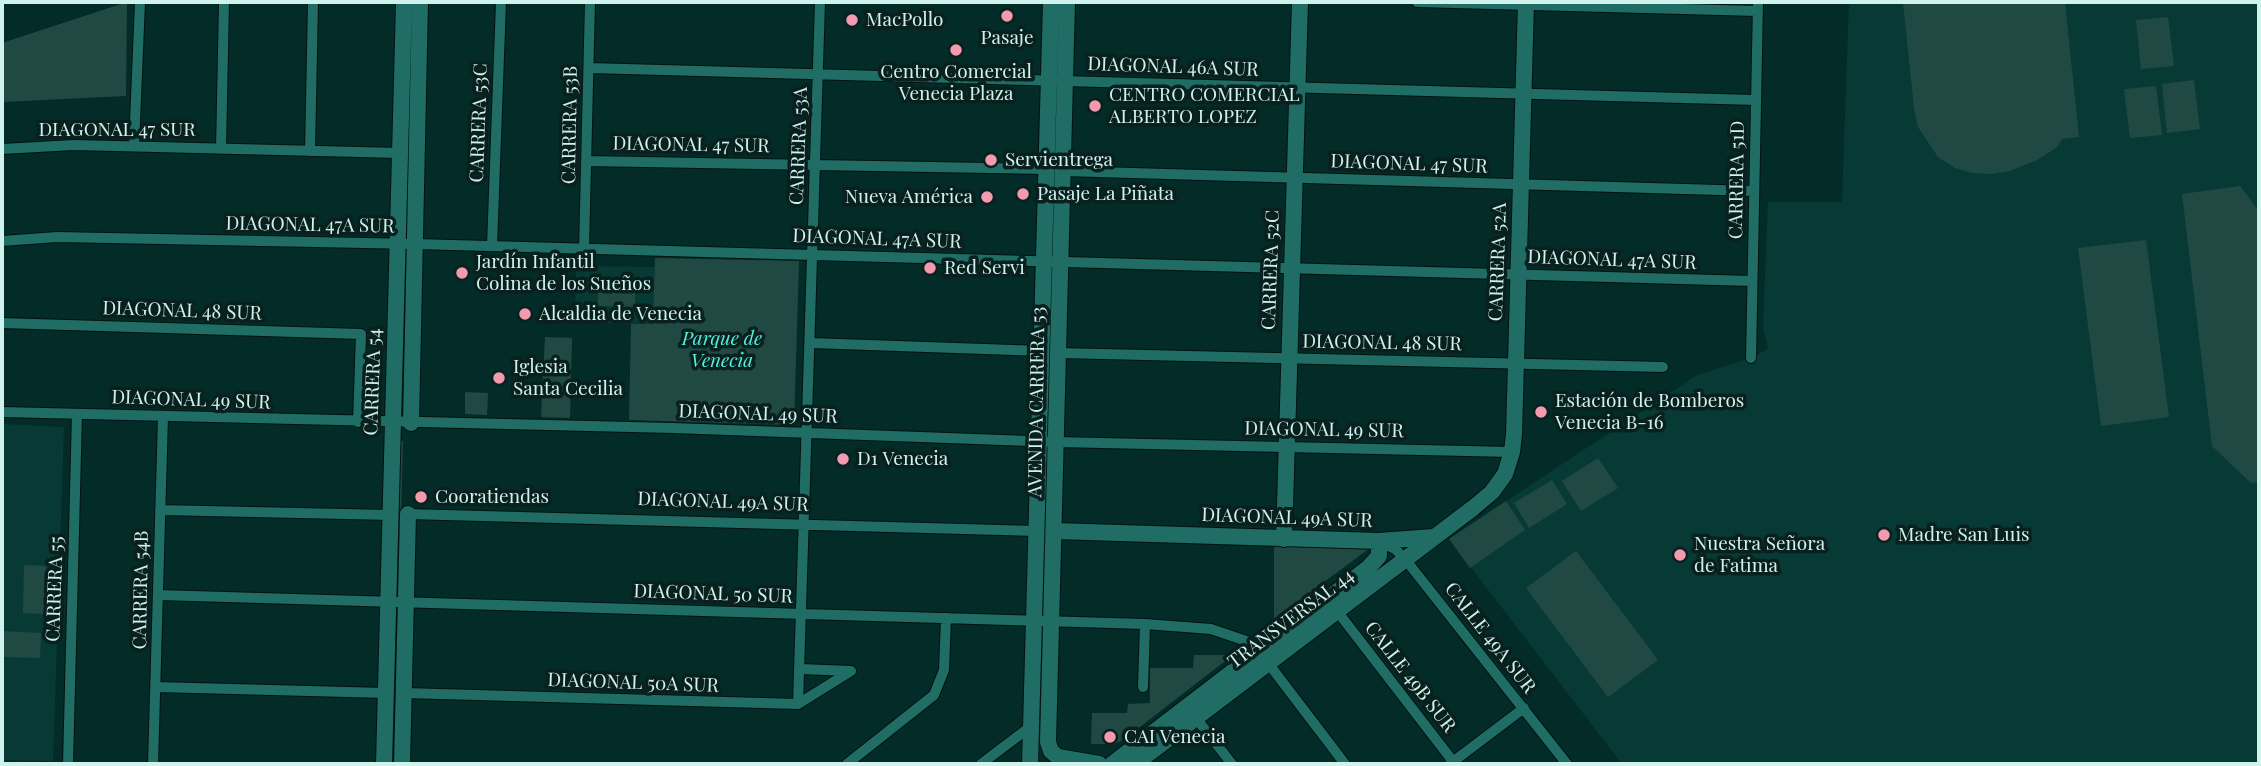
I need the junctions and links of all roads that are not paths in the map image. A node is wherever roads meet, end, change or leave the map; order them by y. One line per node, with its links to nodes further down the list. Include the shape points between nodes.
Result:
1 (140, 2): 23 (street)
2 (224, 2): 25 (street)
3 (313, 2): 26 (street)
4 (404, 2): 15 (street, CARRERA 54)
5 (420, 2): 18 (street, CARRERA 54)
6 (501, 2): 38 (street, CARRERA 53C)
7 (590, 2): 16 (street, CARRERA 53B)
8 (820, 2): 17 (street, CARRERA 53A)
9 (1051, 2): 19 (street, AVENIDA CARRERA 53)
10 (1067, 2): 19 (street, AVENIDA CARRERA 53)
11 (1300, 2): 20 (street, CARRERA 52C)
12 (1417, 2): 13 (street)
13 (1526, 3): 14 (street); 21 (street, CARRERA 52A)
14 (1758, 6): 22 (street, CARRERA 51D)
15 (402, 62): 18 (street); 27 (street, CARRERA 54)
16 (589, 68): 17 (street, DIAGONAL 46A SUR); 28 (street, CARRERA 53B)
17 (818, 75): 19 (street, DIAGONAL 46A SUR); 29 (street, CARRERA 53A)
18 (419, 76): 37 (street, CARRERA 54)
19 (1057, 81): 20 (street, DIAGONAL 46A SUR); 30 (street, AVENIDA CARRERA 53); 31 (street, AVENIDA CARRERA 53)
20 (1297, 88): 21 (street, DIAGONAL 46A SUR); 32 (street, CARRERA 52C)
21 (1523, 94): 22 (street, DIAGONAL 46A SUR); 33 (street, CARRERA 52A)
22 (1756, 100): 34 (street, CARRERA 51D)
23 (134, 146): 24 (street, DIAGONAL 47 SUR); 25 (street, DIAGONAL 47 SUR)
24 (2, 149)
25 (221, 149): 26 (street, DIAGONAL 47 SUR)
26 (310, 151): 27 (street, DIAGONAL 47 SUR)
27 (400, 153): 36 (street, CARRERA 54)
28 (586, 161): 29 (street, DIAGONAL 47 SUR); 39 (street, CARRERA 53B)
29 (816, 165): 30 (street, DIAGONAL 47 SUR); 40 (street, CARRERA 53A)
30 (1046, 169): 41 (street, AVENIDA CARRERA 53)
31 (1063, 171): 32 (street, DIAGONAL 47 SUR); 42 (street, AVENIDA CARRERA 53)
32 (1295, 178): 33 (street, DIAGONAL 47 SUR); 43 (street, CARRERA 52C)
33 (1521, 184): 34 (street, DIAGONAL 47 SUR); 44 (street, CARRERA 52A)
34 (1754, 191): 45 (street, CARRERA 51D)
35 (2, 241): 36 (street, DIAGONAL 47A SUR, via 57,237)
36 (398, 244): 37 (street, DIAGONAL 47A SUR); 58 (street, CARRERA 54)
37 (416, 244): 38 (street, DIAGONAL 47A SUR); 59 (street, CARRERA 54)
38 (492, 246): 39 (street, DIAGONAL 47A SUR)
39 (584, 249): 40 (street, DIAGONAL 47A SUR)
40 (813, 255): 41 (street, DIAGONAL 47A SUR); 47 (street, CARRERA 53A)
41 (1044, 261): 42 (street, DIAGONAL 47A SUR); 48 (street, AVENIDA CARRERA 53)
42 (1061, 262): 43 (street, DIAGONAL 47A SUR); 49 (street, AVENIDA CARRERA 53)
43 (1292, 268): 44 (street, DIAGONAL 47A SUR); 50 (street, CARRERA 52C)
44 (1518, 275): 45 (street, DIAGONAL 47A SUR); 52 (street, CARRERA 52A)
45 (1752, 281): 51 (street, CARRERA 51D)
46 (2, 323): 57 (street, DIAGONAL 48 SUR, via 361,334)
47 (810, 343): 48 (street); 60 (street, CARRERA 53A)
48 (1042, 351): 61 (street, AVENIDA CARRERA 53)
49 (1059, 353): 50 (street, DIAGONAL 48 SUR); 61 (street, AVENIDA CARRERA 53)
50 (1289, 358): 52 (street, DIAGONAL 48 SUR); 62 (street, CARRERA 52C)
51 (1751, 358)
52 (1516, 364): 53 (street, DIAGONAL 48 SUR); 63 (street, CARRERA 52A)
53 (1663, 367)
54 (2, 412): 55 (street, DIAGONAL 49 SUR)
55 (77, 414): 56 (street, DIAGONAL 49 SUR); 95 (street, CARRERA 55)
56 (163, 417): 57 (street, DIAGONAL 49 SUR); 65 (street, CARRERA 54B)
57 (358, 422): 58 (street, DIAGONAL 49 SUR)
58 (393, 423): 59 (street, DIAGONAL 49 SUR); 67 (street, CARRERA 54)
59 (411, 423): 60 (street, DIAGONAL 49 SUR)
60 (808, 433): 61 (street, DIAGONAL 49 SUR); 68 (street, CARRERA 53A)
61 (1049, 442): 62 (street, DIAGONAL 49 SUR); 69 (street, AVENIDA CARRERA 53); 70 (street, AVENIDA CARRERA 53)
62 (1287, 447): 63 (street, DIAGONAL 49 SUR); 72 (street, CARRERA 52C)
63 (1512, 452): 64 (street, CARRERA 52A, via 1499,484)
64 (1473, 508): 71 (street, TRANSVERSAL 44)
65 (160, 510): 67 (street); 75 (street, CARRERA 54B)
66 (408, 514): 68 (street, DIAGONAL 49A SUR); 77 (street)
67 (391, 515): 76 (street, CARRERA 54)
68 (805, 525): 69 (street, DIAGONAL 49A SUR); 79 (street, CARRERA 53A)
69 (1037, 531): 81 (street, AVENIDA CARRERA 53)
70 (1055, 531): 72 (street, DIAGONAL 49A SUR); 82 (street, AVENIDA CARRERA 53)
71 (1434, 537): 73 (street, DIAGONAL 49A SUR); 74 (street, TRANSVERSAL 44)
72 (1284, 538): 73 (street, DIAGONAL 49A SUR)
73 (1379, 541): 74 (street, CALLE 49A SUR); 84 (street, TRANSVERSAL 44, via 1378,556 1369,567)
74 (1405, 559): 78 (street, TRANSVERSAL 44); 91 (street, CALLE 49A SUR)
75 (158, 595): 76 (street, DIAGONAL 50 SUR); 86 (street, CARRERA 54B)
76 (388, 602): 77 (street, DIAGONAL 50 SUR); 88 (street, CARRERA 54)
77 (406, 603): 79 (street, DIAGONAL 50 SUR); 89 (street)
78 (1337, 611): 84 (street, TRANSVERSAL 44); 106 (street, CALLE 49B SUR)
79 (803, 614): 80 (street, DIAGONAL 50 SUR); 85 (street, CARRERA 53A)
80 (946, 618): 81 (street, DIAGONAL 50 SUR); 99 (street, via 944,670 934,695)
81 (1034, 621): 82 (street, DIAGONAL 50 SUR); 93 (street, AVENIDA CARRERA 53)
82 (1052, 621): 83 (street, DIAGONAL 50 SUR); 101 (street, AVENIDA CARRERA 53, via 1048,746 1058,757)
83 (1145, 624): 84 (street, DIAGONAL 50 SUR, via 1211,629); 87 (street)
84 (1266, 655): 92 (street, TRANSVERSAL 44); 102 (street, TRANSVERSAL 44); 105 (street)
85 (800, 669): 90 (street, CARRERA 53A); 90 (street, via 851,671)
86 (156, 687): 88 (street); 96 (street, CARRERA 54B)
87 (1143, 688)
88 (386, 693): 97 (street, CARRERA 54)
89 (404, 693): 90 (street, DIAGONAL 50A SUR); 98 (street)
90 (799, 704)
91 (1524, 708): 106 (street); 107 (street, CALLE 49A SUR)
92 (1196, 718): 103 (street, TRANSVERSAL 44); 104 (street)
93 (1030, 727): 94 (street, AVENIDA CARRERA 53); 100 (street)
94 (1029, 761)
95 (68, 764)
96 (153, 764)
97 (384, 764)
98 (402, 764)
99 (847, 764)
100 (981, 764)
101 (1100, 764)
102 (1112, 764)
103 (1135, 764)
104 (1232, 764)
105 (1345, 764)
106 (1453, 764)
107 (1567, 764)

